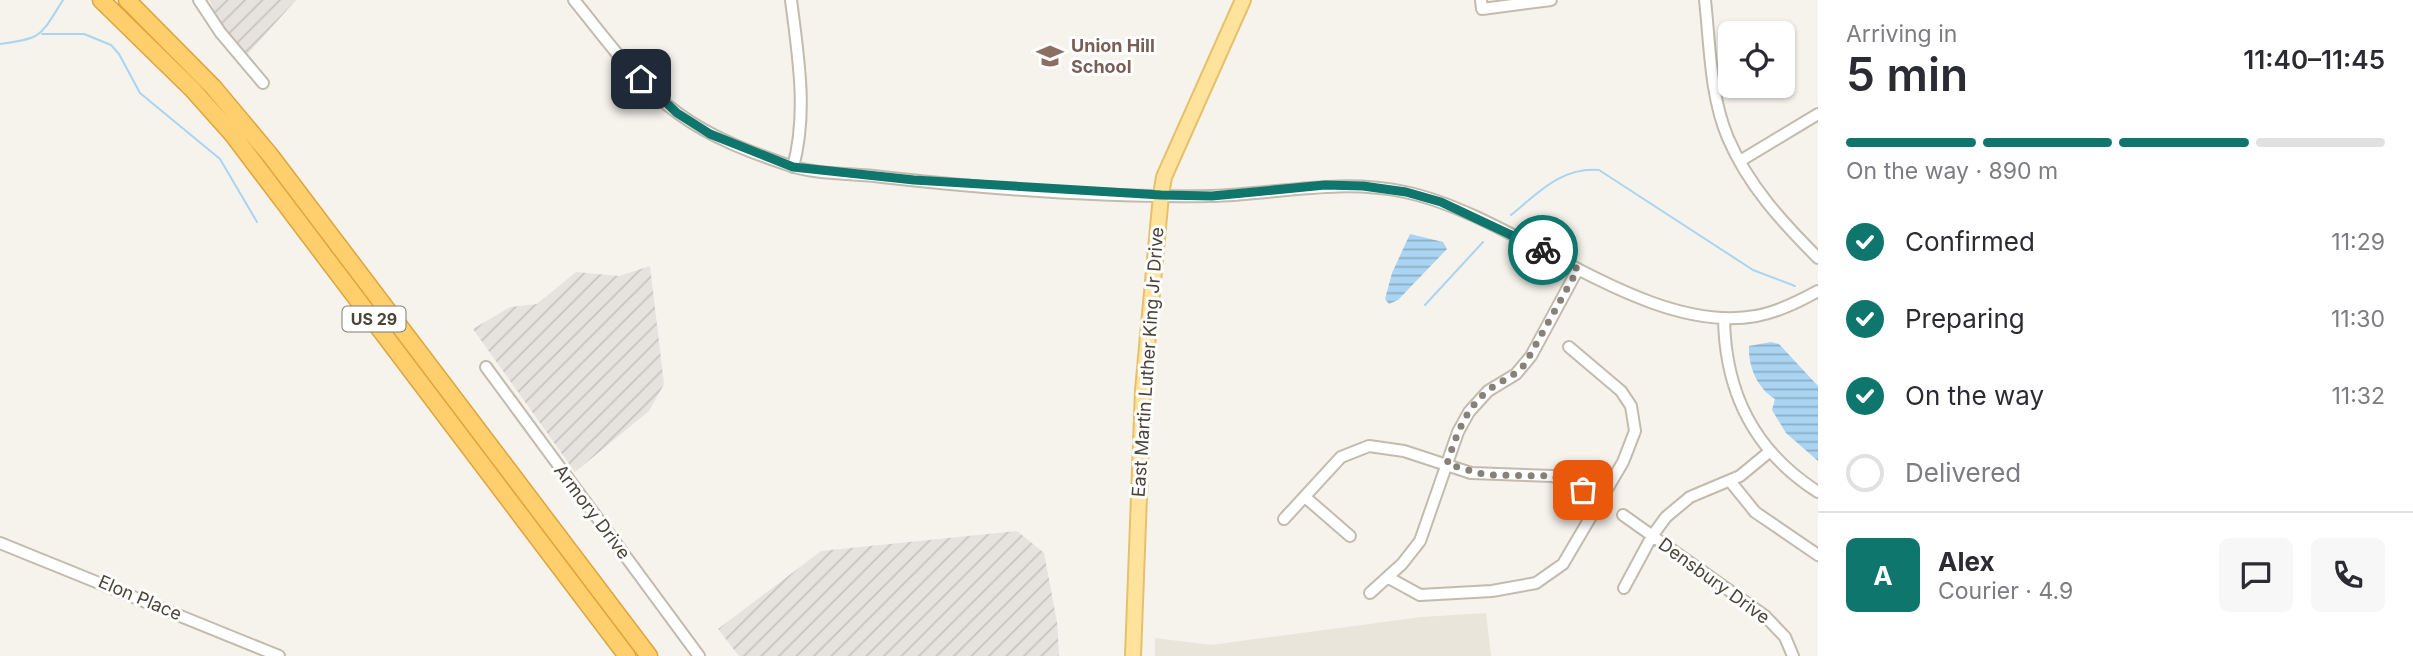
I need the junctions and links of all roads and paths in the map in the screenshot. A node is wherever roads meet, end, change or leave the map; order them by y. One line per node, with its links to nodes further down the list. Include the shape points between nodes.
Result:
1 (86, 0): 12 (highway)
2 (101, 0): 12 (highway, US 29)
3 (127, 0): 13 (highway, US 29)
4 (140, 0): 13 (highway)
5 (199, 0): 14 (street)
6 (574, 0): 17 (street, via 641,79 677,113 741,148)
7 (791, 0): 17 (street, via 801,117)
8 (1243, 0): 18 (main road, East Martin Luther King Jr Drive, via 1164,177)
9 (1551, 0): 11 (street)
10 (1705, 0): 16 (street, via 1716,93 1727,136)
11 (1481, 4)
12 (153, 50): 41 (highway, US 29, via 233,135 285,200)
13 (190, 61): 42 (highway, US 29, via 278,165)
14 (263, 83)
15 (1818, 114): 16 (street)
16 (1740, 161): 19 (street, via 1761,196)
17 (793, 167): 18 (street, via 925,181)
18 (1161, 195): 20 (street, via 1212,196 1344,185 1406,192 1455,207); 44 (main road, East Martin Luther King Jr Drive, via 1143,390)
19 (1818, 258)
20 (1578, 269): 22 (street, via 1669,308); 26 (street, via 1525,364 1488,390 1469,412)
21 (1818, 291): 22 (street, via 1772,313)
22 (1724, 318): 25 (street, via 1734,392)
23 (1569, 346): 30 (street, via 1621,391 1634,414 1629,450)
24 (486, 367): 43 (street, Armory Drive)
25 (1769, 452): 27 (street); 28 (street)
26 (1447, 464): 29 (street, via 1388,447 1359,447 1341,457); 30 (street, via 1486,475 1553,476); 37 (street, via 1428,526)
27 (1730, 481): 33 (street, via 1690,497); 36 (street, via 1755,512)
28 (1818, 492)
29 (1305, 497): 32 (street); 34 (street)
30 (1600, 500): 37 (street, via 1563,564 1536,583 1432,595 1410,592)
31 (1623, 515): 33 (street, Densbury Drive)
32 (1284, 519)
33 (1652, 536): 38 (street); 45 (street, Densbury Drive, via 1765,616 1785,637)
34 (1350, 537)
35 (0, 542): 40 (street, Elon Place)
36 (1818, 555)
37 (1389, 578): 39 (street)
38 (1624, 588)
39 (1370, 593)
40 (279, 656)
41 (626, 656)
42 (649, 656)
43 (699, 656)
44 (1132, 656)
45 (1793, 656)

